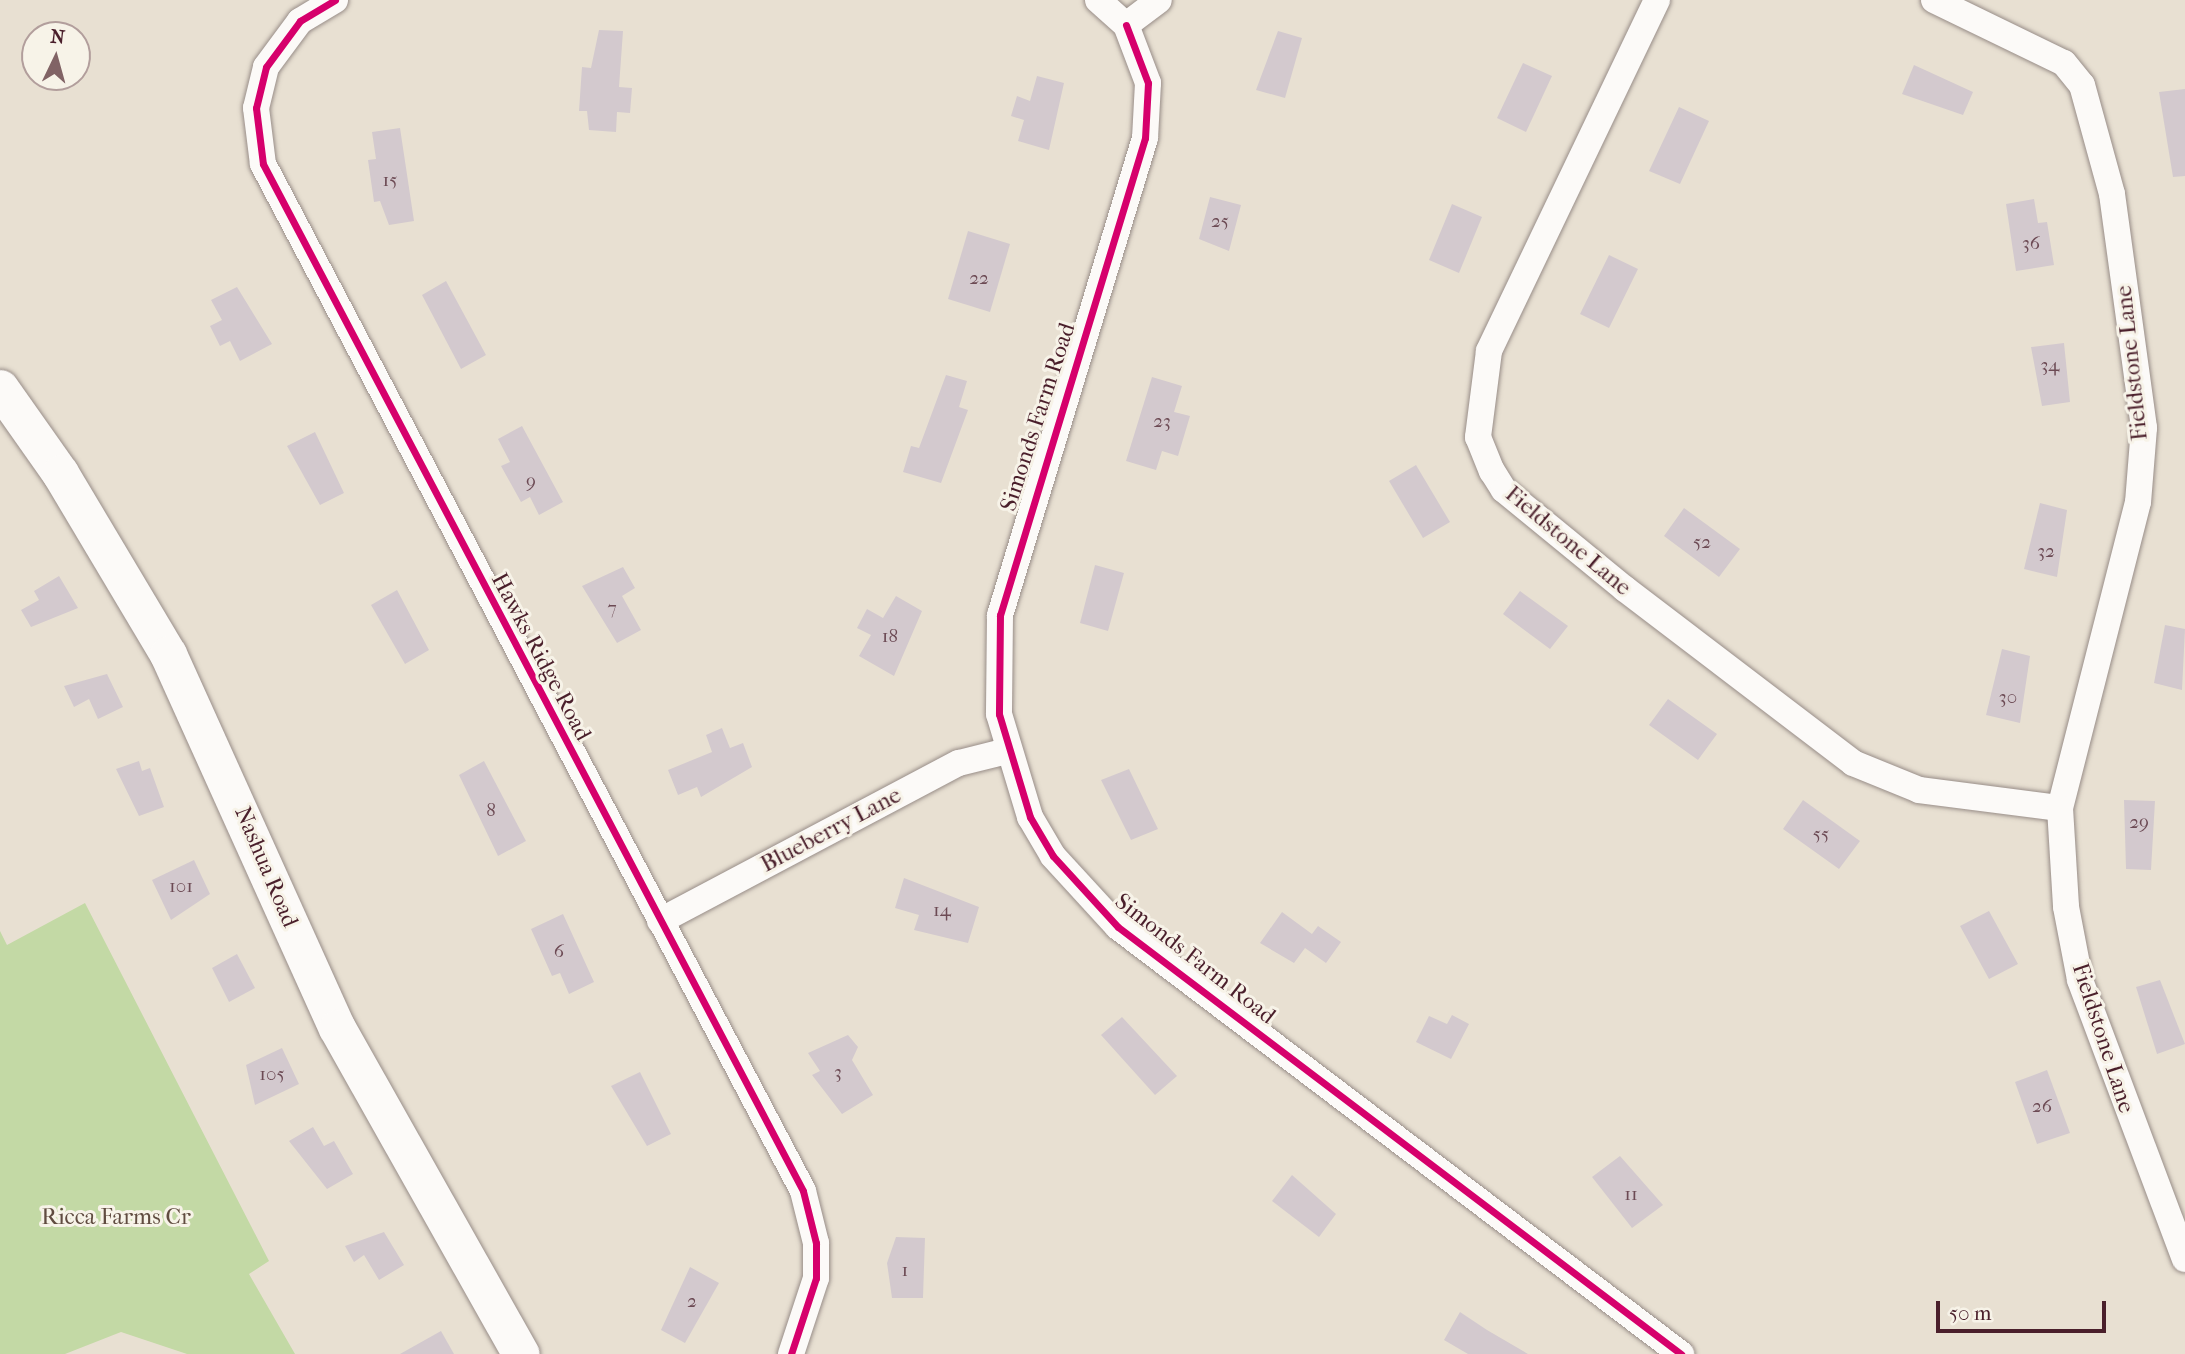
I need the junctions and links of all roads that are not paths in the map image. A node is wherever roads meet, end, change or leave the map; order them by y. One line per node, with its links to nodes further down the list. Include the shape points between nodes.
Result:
1 (335, 0): 10 (street, Hawks Ridge Road, via 300,21 266,67 256,108 263,164)
2 (1098, 0): 6 (street)
3 (1159, 0): 6 (street)
4 (1657, 0): 9 (street, Fieldstone Lane, via 1489,351 1478,437 1492,471 1504,489 1625,589 1853,763 1919,790)
5 (1934, 0): 9 (street, Fieldstone Lane, via 2064,63 2082,85 2112,194 2144,428 2139,489)
6 (1126, 24): 8 (street, Simonds Farm Road, via 1145,66 1148,120 1002,600 996,677)
7 (0, 388): 12 (main road, Nashua Road, via 60,473 168,654 337,1028)
8 (1007, 751): 10 (street, Blueberry Lane, via 964,761); 14 (street, Simonds Farm Road, via 1041,837 1118,927)
9 (2060, 808): 11 (street, Fieldstone Lane, via 2066,907 2080,980)
10 (660, 920): 13 (street, Hawks Ridge Road, via 809,1208 816,1278)
11 (2185, 1259)
12 (521, 1354)
13 (791, 1354)
14 (1681, 1354)

